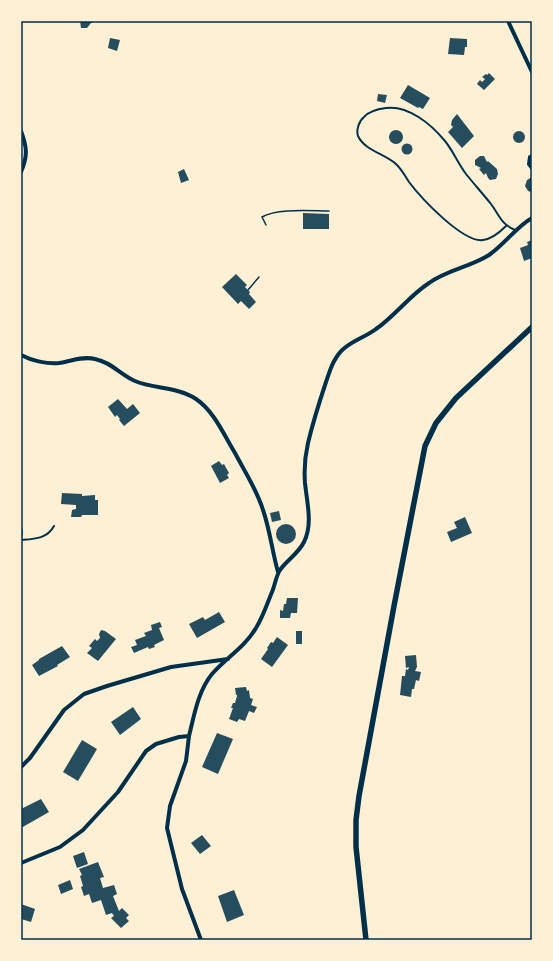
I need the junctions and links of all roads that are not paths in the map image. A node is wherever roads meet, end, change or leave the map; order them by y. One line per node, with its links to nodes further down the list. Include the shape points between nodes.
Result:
1 (508, 21): 2 (street)
2 (532, 72)
3 (21, 131): 6 (street, via 27,154)
4 (532, 156): 5 (street, via 529,164)
5 (532, 168)
6 (21, 172)
7 (532, 218): 9 (street)
8 (506, 226): 8 (lane, via 466,174 446,142 429,125 399,108 389,107 373,111 361,120 357,131 365,145 396,164 431,207 456,229 479,241 488,239); 9 (lane)
9 (516, 230): 14 (street, via 489,255 429,283 385,323 348,345 336,356 315,414 307,447 307,536 300,549)
10 (532, 327): 20 (main road, via 456,398 436,423 425,446 356,820 356,847)
11 (21, 355): 14 (street, via 47,363 95,359 133,380 188,395 203,405 220,427 258,493)
12 (54, 526): 13 (lane, via 51,532 32,540 21,540)
13 (21, 528)
14 (278, 572): 15 (street, via 256,629)
15 (229, 658): 16 (street, via 211,676 199,699); 17 (street, via 171,667 84,694 64,710)
16 (189, 736): 18 (street, via 156,744 146,751 118,792 83,830 60,848); 19 (street, via 186,761 170,806 167,828 182,889)
17 (21, 767)
18 (21, 863)
19 (200, 940)
20 (366, 940)

